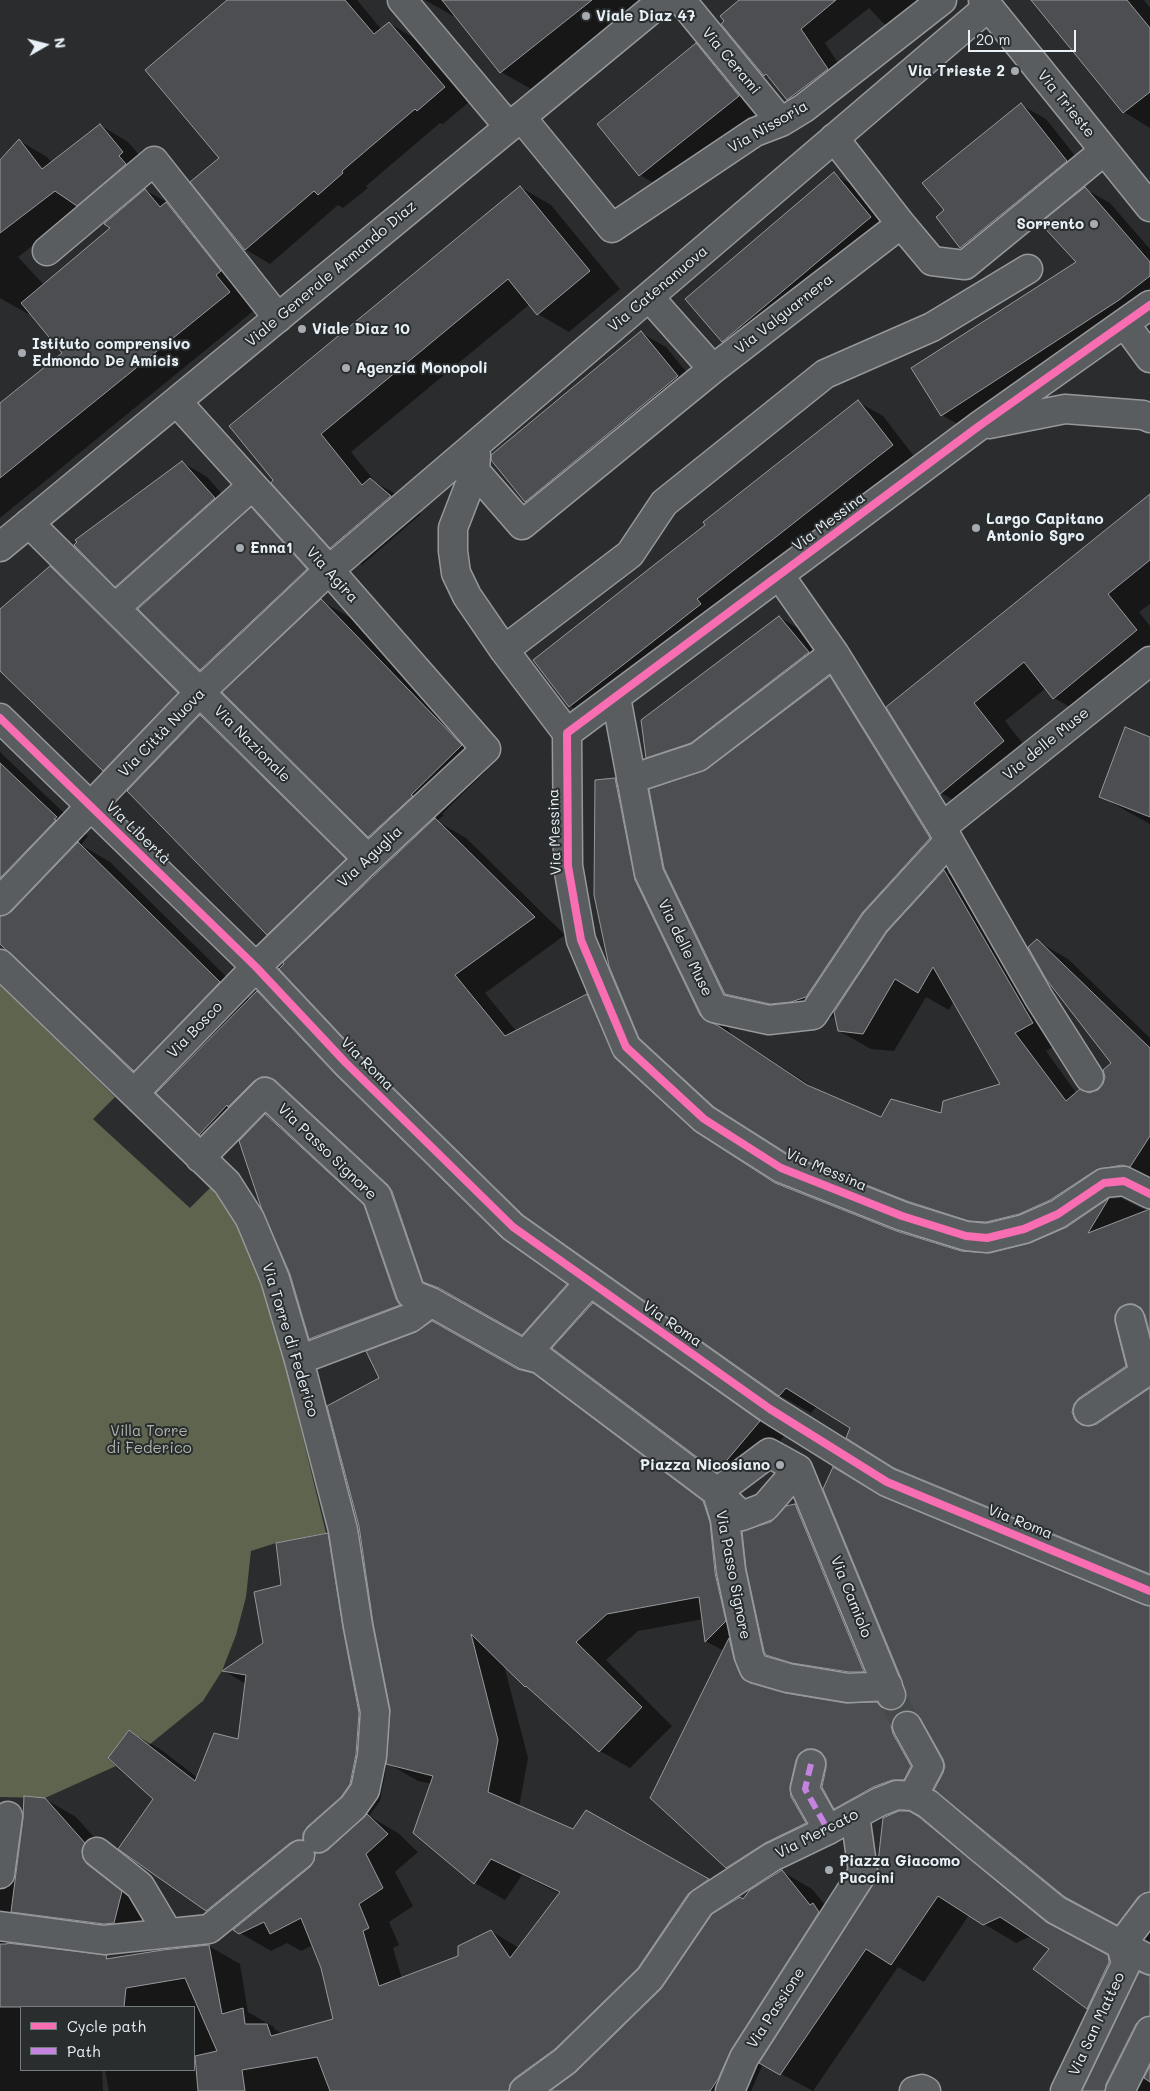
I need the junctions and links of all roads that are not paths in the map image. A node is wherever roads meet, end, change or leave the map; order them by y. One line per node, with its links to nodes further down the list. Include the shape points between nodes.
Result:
1 (402, 0): 6 (street)
2 (662, 0): 6 (street, Viale Generale Armando Diaz)
3 (681, 0): 7 (street, Via Cerami)
4 (942, 0): 7 (street, Via Nissoria)
5 (985, 4): 8 (street, Via Catenanuova); 9 (street, Via Trieste)
6 (515, 122): 7 (street, Via Nissoria, via 547,151 612,228 755,132); 16 (street, Viale Generale Armando Diaz)
7 (782, 122)
8 (834, 138): 11 (street); 14 (street, Via Catenanuova)
9 (1104, 151): 10 (street, Via Trieste); 11 (street, via 965,265 932,261)
10 (1150, 207)
11 (900, 224): 19 (street, Via Valguarnera)
12 (47, 250): 16 (street, via 154,161)
13 (1028, 269): 31 (street, via 932,327 825,374 664,503 630,554)
14 (649, 297): 19 (street); 23 (street, Via Catenanuova)
15 (1150, 305): 17 (street, Via Messina)
16 (278, 318): 20 (street, Viale Generale Armando Diaz)
17 (1125, 324): 18 (street); 22 (street, Via Messina)
18 (1150, 358)
19 (713, 369): 24 (street, Via Valguarnera, via 522,525)
20 (176, 402): 25 (street, Via Agira); 26 (street, Viale Generale Armando Diaz)
21 (1150, 418): 22 (street, via 1065,409)
22 (979, 426): 29 (street, Via Messina)
23 (477, 444): 24 (street); 28 (street, Via Catenanuova)
24 (475, 472): 31 (street, via 453,528 452,551 456,573 467,596)
25 (252, 486): 28 (street, Via Agira); 30 (street)
26 (29, 523): 27 (street, Viale Generale Armando Diaz); 30 (street, Via Nazionale)
27 (0, 547)
28 (329, 570): 34 (street, Via Città Nuova); 38 (street, Via Agira)
29 (780, 576): 32 (street); 35 (street, Via Messina)
30 (115, 608): 34 (street, Via Nazionale)
31 (504, 650): 37 (street)
32 (834, 653): 39 (street, via 698,757); 41 (street)
33 (1150, 661): 41 (street, Via delle Muse)
34 (200, 692): 40 (street, Via Città Nuova); 42 (street, Via Nazionale)
35 (616, 697): 37 (street, Via Messina); 39 (street, Via delle Muse)
36 (0, 718): 40 (street, Via Libertà)
37 (567, 733): 49 (street, Via Messina, via 568,866 581,940 626,1047 704,1119 781,1168 902,1216 966,1236 987,1238 1024,1229 1058,1214 1104,1183 1124,1181)
38 (486, 749): 42 (street, Via Aguglia)
39 (631, 779): 41 (street, Via delle Muse, via 649,873 714,1008 769,1020 812,1015 875,922)
40 (92, 807): 43 (street, Via Città Nuova); 45 (street, Via Libertà)
41 (946, 834): 46 (street, via 1039,998)
42 (368, 859): 45 (street, Via Aguglia)
43 (0, 901)
44 (0, 964): 47 (street, Via Torre di Federico)
45 (256, 967): 47 (street, Via Bosco); 50 (street, Via Roma, via 346,1063 513,1227)
46 (1089, 1077)
47 (134, 1092): 48 (street, Via Torre di Federico)
48 (200, 1158): 51 (street, Via Passo Signore, via 265,1092 377,1196 411,1294); 54 (street, Via Torre di Federico, via 227,1182 250,1219 274,1279)
49 (1150, 1194)
50 (590, 1282): 53 (street); 59 (street, Via Roma, via 770,1409 887,1482)
51 (431, 1302): 53 (street, Via Passo Signore); 54 (street, via 410,1318)
52 (1130, 1319): 55 (street)
53 (525, 1355): 58 (street, Via Passo Signore, via 540,1359)
54 (298, 1360): 71 (street, Via Torre di Federico, via 343,1530 374,1712 372,1756 365,1790 353,1806 309,1847 210,1929)
55 (1147, 1371): 56 (street)
56 (1088, 1411)
57 (798, 1469): 58 (street, via 770,1454); 58 (street, via 765,1507 742,1516); 60 (street, Via Camiolo)
58 (716, 1492): 60 (street, Via Passo Signore, via 754,1668 788,1678 848,1688)
59 (1150, 1591)
60 (889, 1690)
61 (907, 1726): 63 (street, via 929,1766)
62 (811, 1764): 66 (street, via 804,1788)
63 (913, 1796): 64 (street, Via Mercato, via 898,1795); 72 (street, via 928,1804 1056,1910)
64 (855, 1815): 66 (street, Via Mercato); 76 (street, Via Passione, via 863,1872 744,2058)
65 (8, 1816): 68 (street)
66 (828, 1830): 75 (street, Via Mercato, via 772,1857 701,1903 650,1978 565,2061)
67 (97, 1852): 71 (street, via 140,1886)
68 (0, 1874)
69 (1150, 1907): 72 (street)
70 (0, 1926): 71 (street, via 104,1940)
71 (168, 1933)
72 (1121, 1945): 73 (street); 79 (street, Via San Matteo, via 1126,1964)
73 (1150, 1960)
74 (1150, 2031): 80 (street)
75 (524, 2091)
76 (730, 2091)
77 (914, 2091): 78 (street)
78 (926, 2091)
79 (1066, 2091)
80 (1120, 2091)

